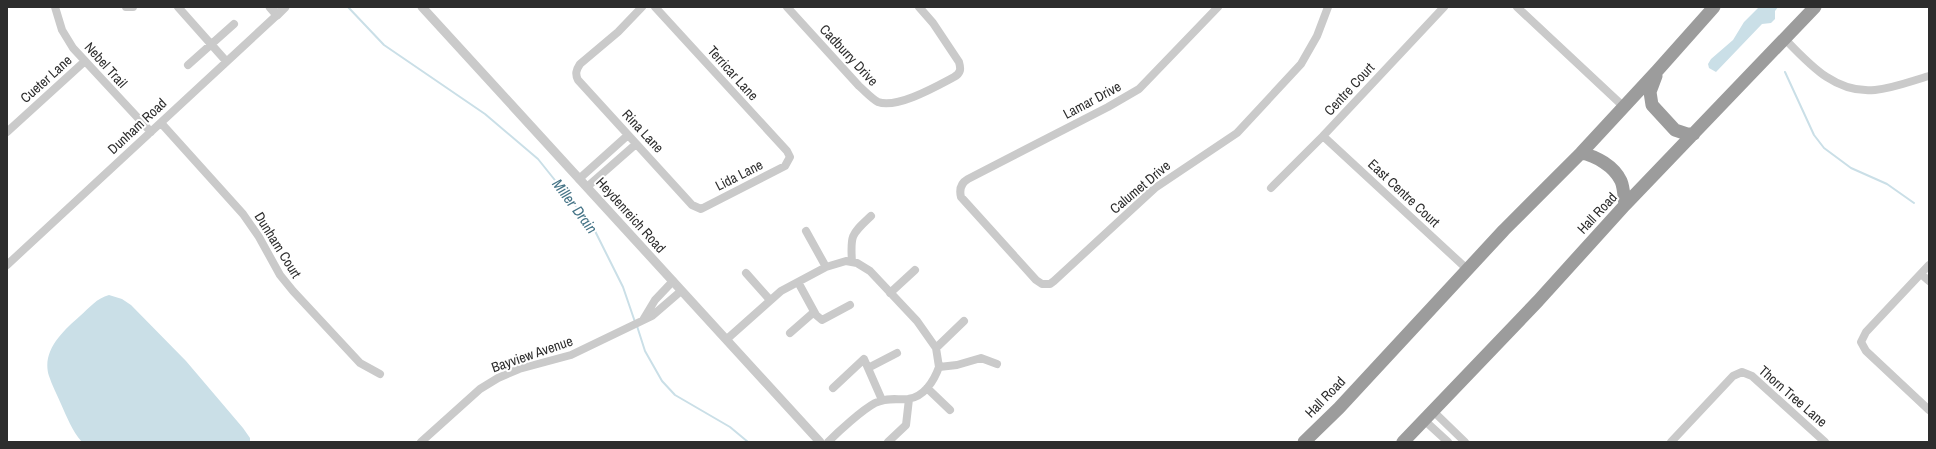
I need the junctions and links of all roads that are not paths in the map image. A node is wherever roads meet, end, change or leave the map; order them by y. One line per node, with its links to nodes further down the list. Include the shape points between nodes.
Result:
1 (56, 7): 23 (street, Nebel Trail, via 66,38)
2 (126, 7): 3 (street)
3 (133, 7)
4 (178, 7): 21 (street)
5 (270, 7): 18 (street)
6 (285, 7): 18 (street, Dunham Road)
7 (422, 7): 37 (street, Heydenreich Road)
8 (642, 7): 32 (street, Rina Lane, via 618,32 580,64 576,71 578,80)
9 (655, 7): 36 (street, Terricar Lane, via 787,151)
10 (787, 7): 11 (street, Cadburry Drive, via 859,86 872,98 885,104 900,102 960,72 959,62)
11 (919, 7)
12 (1218, 7): 40 (street, Lamar Drive, via 1139,89 968,179)
13 (1328, 7): 40 (street, Calumet Drive, via 1318,36 1300,64 1237,134 1155,188 1050,284 1042,284 1036,280 964,200)
14 (1444, 7): 33 (street, Centre Court)
15 (1517, 7): 27 (street)
16 (1714, 7): 25 (highway, Hall Road)
17 (1815, 7): 20 (highway, Hall Road)
18 (277, 15): 22 (street, Dunham Road)
19 (234, 24): 21 (street)
20 (1785, 39): 26 (street, via 1823,75 1847,87 1876,90); 31 (highway, Hall Road)
21 (211, 44): 22 (street); 24 (street)
22 (226, 60): 28 (street, Dunham Road)
23 (85, 61): 29 (street, Cueter Lane); 30 (street, Nebel Trail)
24 (188, 65)
25 (1658, 71): 27 (highway, Hall Road); 31 (highway, via 1650,92 1652,105 1676,130)
26 (1929, 76)
27 (1624, 107): 35 (highway, Hall Road)
28 (161, 123): 30 (street, Dunham Road); 70 (street, Dunham Court, via 243,214 280,276 293,292 360,363)
29 (7, 132)
30 (151, 132): 46 (street, Dunham Road)
31 (1694, 134): 41 (highway, Hall Road)
32 (628, 135): 34 (street, Rina Lane); 37 (street)
33 (1323, 136): 39 (street, Centre Court); 49 (street, East Centre Court)
34 (636, 144): 38 (street); 42 (street, Rina Lane)
35 (1581, 153): 41 (highway, via 1601,160 1617,175 1623,187); 49 (highway, Hall Road)
36 (790, 158): 42 (street, Lida Lane, via 785,166 705,208)
37 (579, 179): 38 (street, Heydenreich Road)
38 (587, 187): 54 (street, Heydenreich Road)
39 (1270, 188)
40 (960, 189)
41 (1625, 206): 77 (highway, Hall Road)
42 (695, 207)
43 (871, 216): 45 (street, via 851,238)
44 (806, 231): 48 (street)
45 (852, 262): 48 (street, via 841,261); 57 (street, via 870,271)
46 (7, 265)
47 (1929, 265): 52 (street)
48 (826, 267): 55 (street)
49 (1467, 269): 82 (highway, Hall Road, via 1339,408)
50 (915, 270): 57 (street)
51 (746, 273): 58 (street)
52 (1921, 274): 53 (street); 76 (street, via 1866,332 1861,342 1866,351)
53 (1929, 281)
54 (673, 282): 56 (street, Heydenreich Road); 61 (street, via 655,300)
55 (798, 282): 58 (street); 60 (street)
56 (681, 291): 61 (street, Bayview Avenue, via 656,314); 64 (street, Heydenreich Road)
57 (890, 293): 65 (street, via 921,326)
58 (770, 300): 64 (street)
59 (850, 305): 60 (street, via 822,320)
60 (814, 312): 63 (street)
61 (643, 320): 78 (street, Bayview Avenue, via 571,356 519,369 498,378 472,396)
62 (964, 320): 65 (street)
63 (790, 333)
64 (727, 339): 79 (street, Heydenreich Road)
65 (936, 348): 68 (street)
66 (898, 353): 69 (street)
67 (997, 364): 68 (street, via 981,358)
68 (939, 367): 72 (street)
69 (868, 368): 71 (street, via 864,359); 74 (street)
70 (380, 374)
71 (833, 388)
72 (927, 388): 73 (street); 75 (street)
73 (909, 399): 74 (street); 81 (street, via 906,425)
74 (882, 400): 80 (street, via 868,408)
75 (950, 410)
76 (1929, 410)
77 (1428, 416): 83 (highway, Hall Road); 84 (street); 85 (street)
78 (421, 442)
79 (820, 442)
80 (828, 442)
81 (888, 442)
82 (1304, 442)
83 (1403, 442)
84 (1448, 442)
85 (1465, 442)
86 (1671, 442): 87 (street, Thorn Tree Lane, via 1733,376 1742,372 1752,376)
87 (1825, 442)

